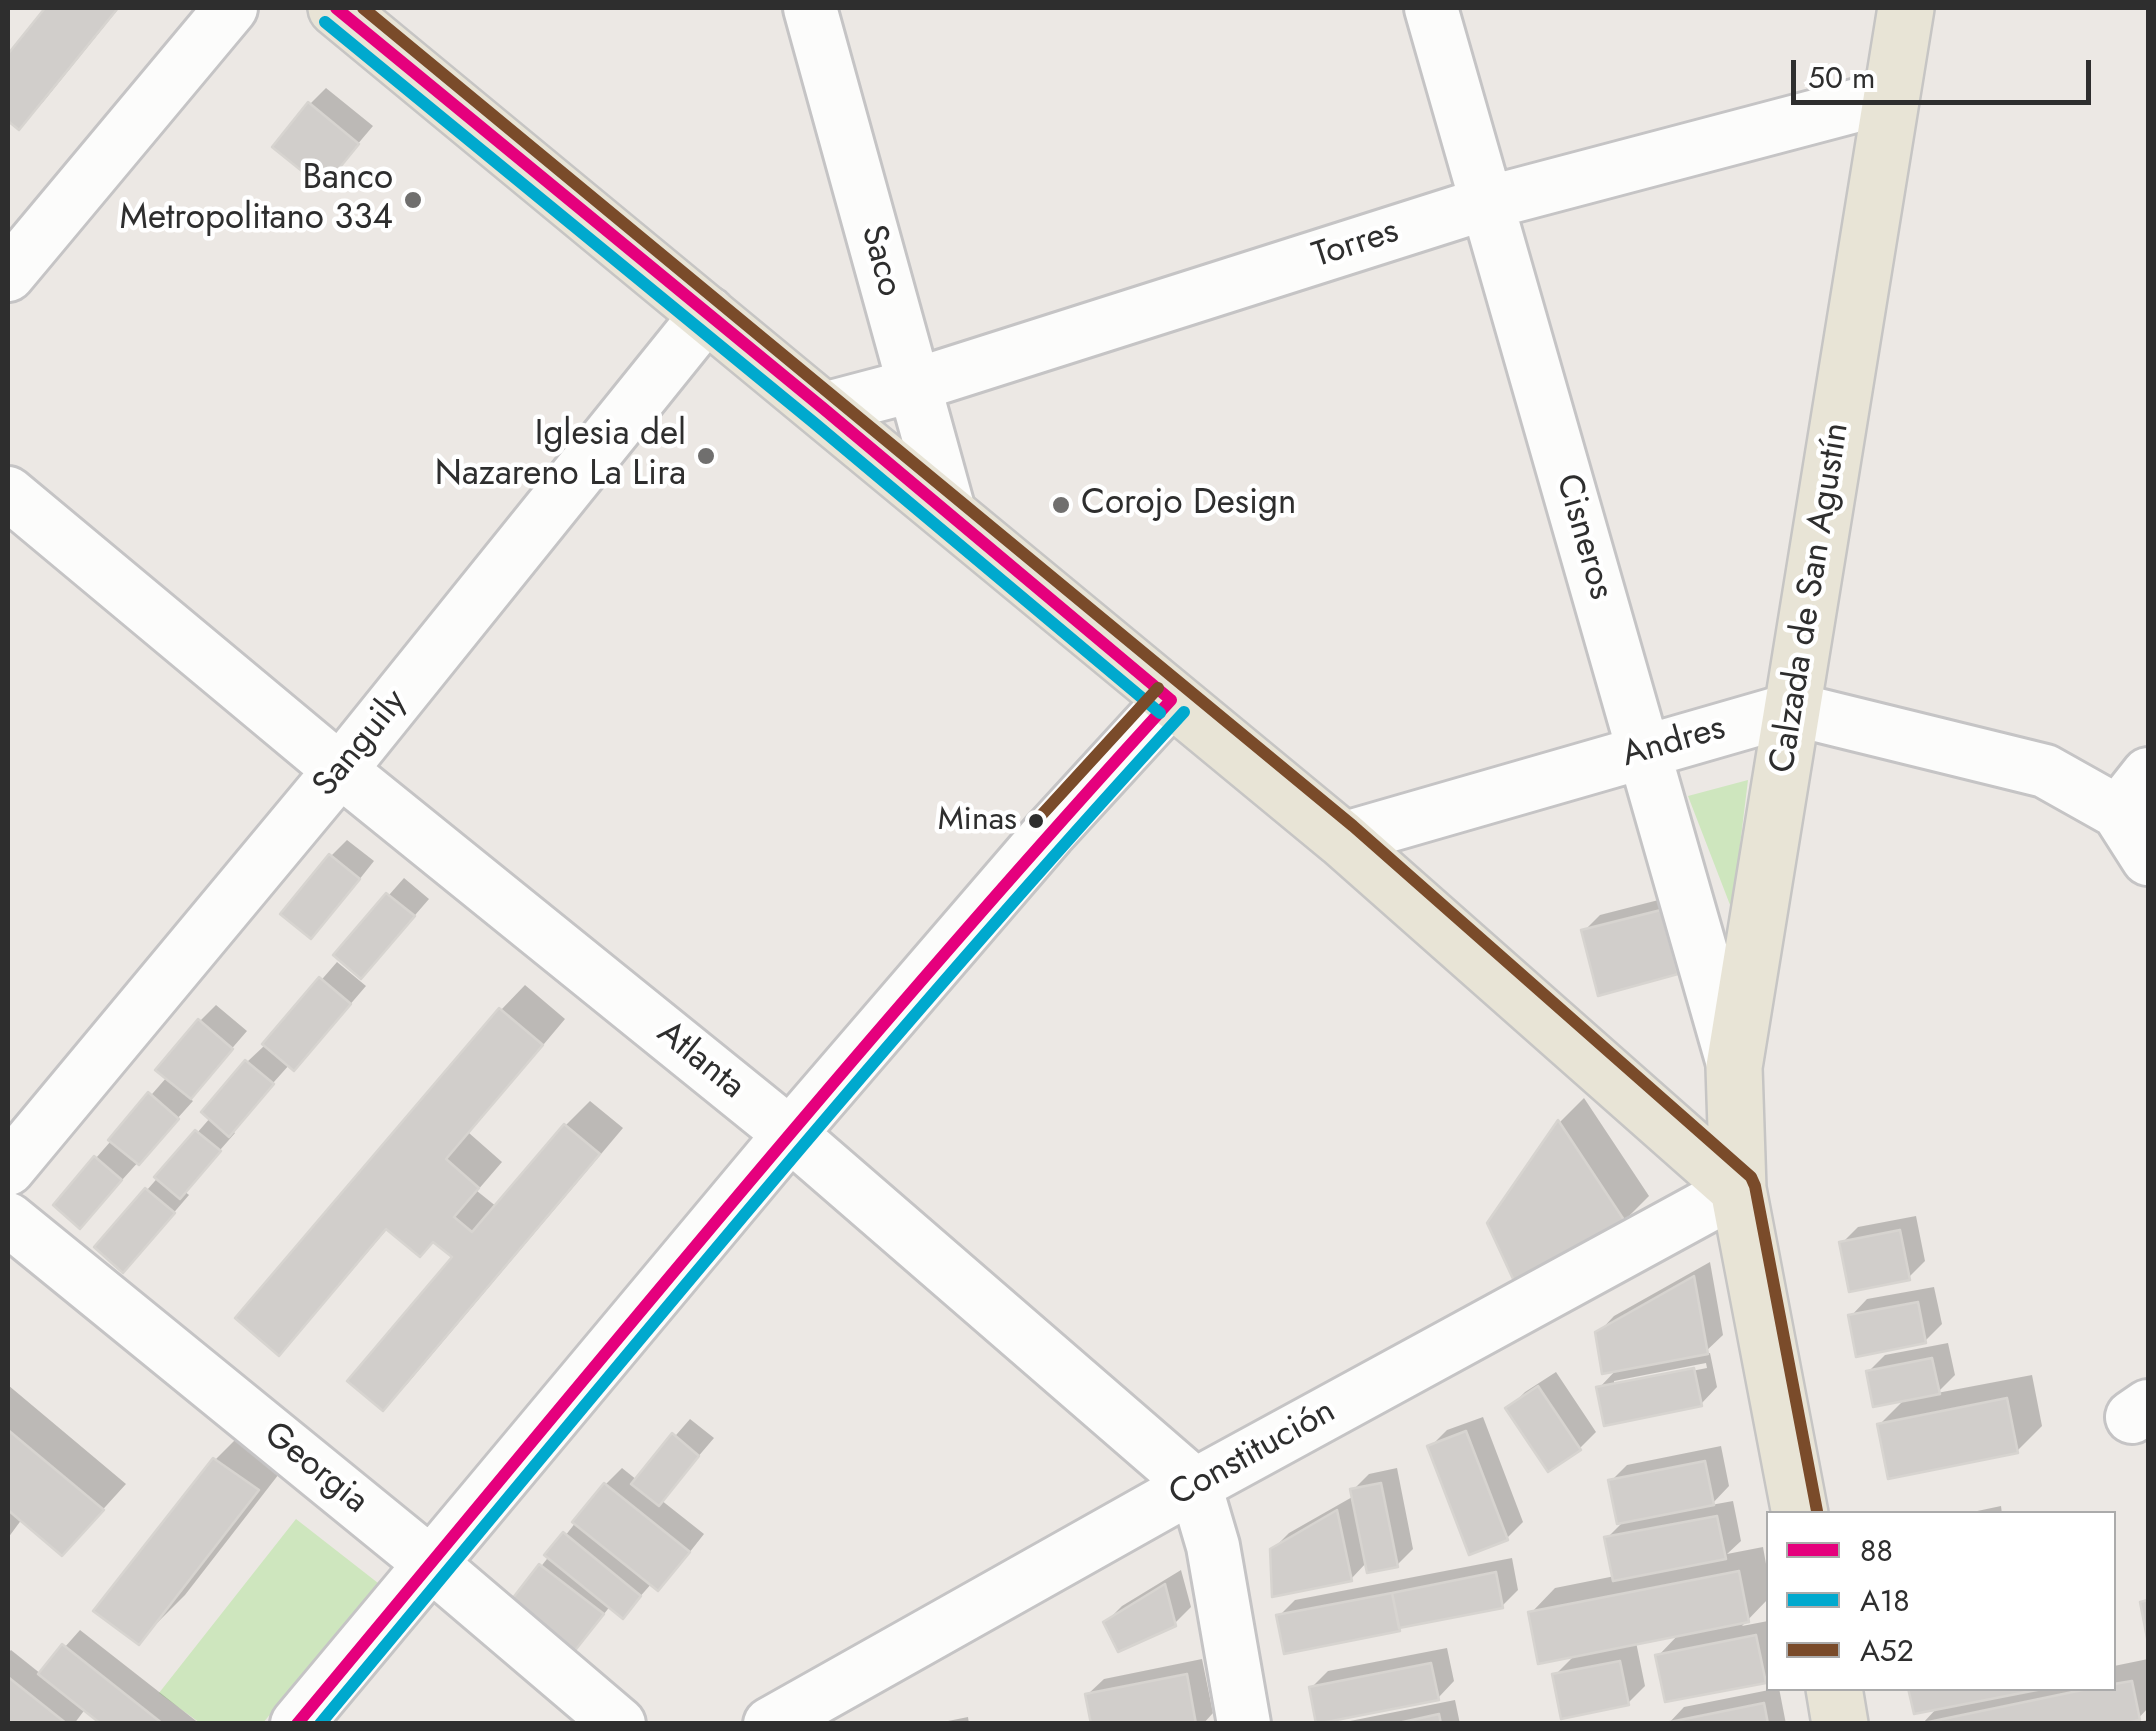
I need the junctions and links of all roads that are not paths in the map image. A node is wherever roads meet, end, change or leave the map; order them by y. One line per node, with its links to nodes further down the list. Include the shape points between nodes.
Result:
1 (232, 8): 8 (street)
2 (336, 8): 9 (main road)
3 (810, 8): 10 (street, Saco)
4 (1431, 8): 7 (street, Cisneros)
5 (1906, 8): 6 (main road, Calzada de San Agustín)
6 (1892, 96): 7 (street, Torres); 15 (main road, Calzada de San Agustín)
7 (1487, 203): 10 (street, Torres); 16 (street, Cisneros)
8 (8, 275)
9 (708, 313): 11 (main road); 17 (street, Sanguily)
10 (914, 384): 11 (street, Torres); 13 (street, Saco)
11 (824, 409): 13 (main road)
12 (8, 492): 17 (street, Atlanta)
13 (950, 514): 14 (main road)
14 (1172, 700): 19 (main road); 22 (street)
15 (1794, 709): 16 (street, Andres); 18 (street); 21 (main road, Calzada de San Agustín)
16 (1644, 752): 19 (street, Andres); 21 (street, Cisneros)
17 (340, 770): 22 (street, Atlanta); 23 (street, Sanguily)
18 (2133, 793): 20 (street)
19 (1342, 839): 24 (main road)
20 (2148, 860)
21 (1734, 1067): 24 (main road, Calzada de San Agustín)
22 (790, 1134): 26 (street, Atlanta); 28 (street)
23 (8, 1169)
24 (1738, 1189): 26 (street, Constitución); 27 (main road, Calzada de San Agustín)
25 (8, 1219): 28 (street, Georgia)
26 (1195, 1485): 32 (street, Constitución); 33 (street, via 1214,1546)
27 (1799, 1511)
28 (430, 1562): 30 (street); 31 (street, Georgia)
29 (1834, 1691): 34 (main road)
30 (296, 1724)
31 (619, 1724)
32 (770, 1724)
33 (1244, 1724)
34 (1840, 1724)

